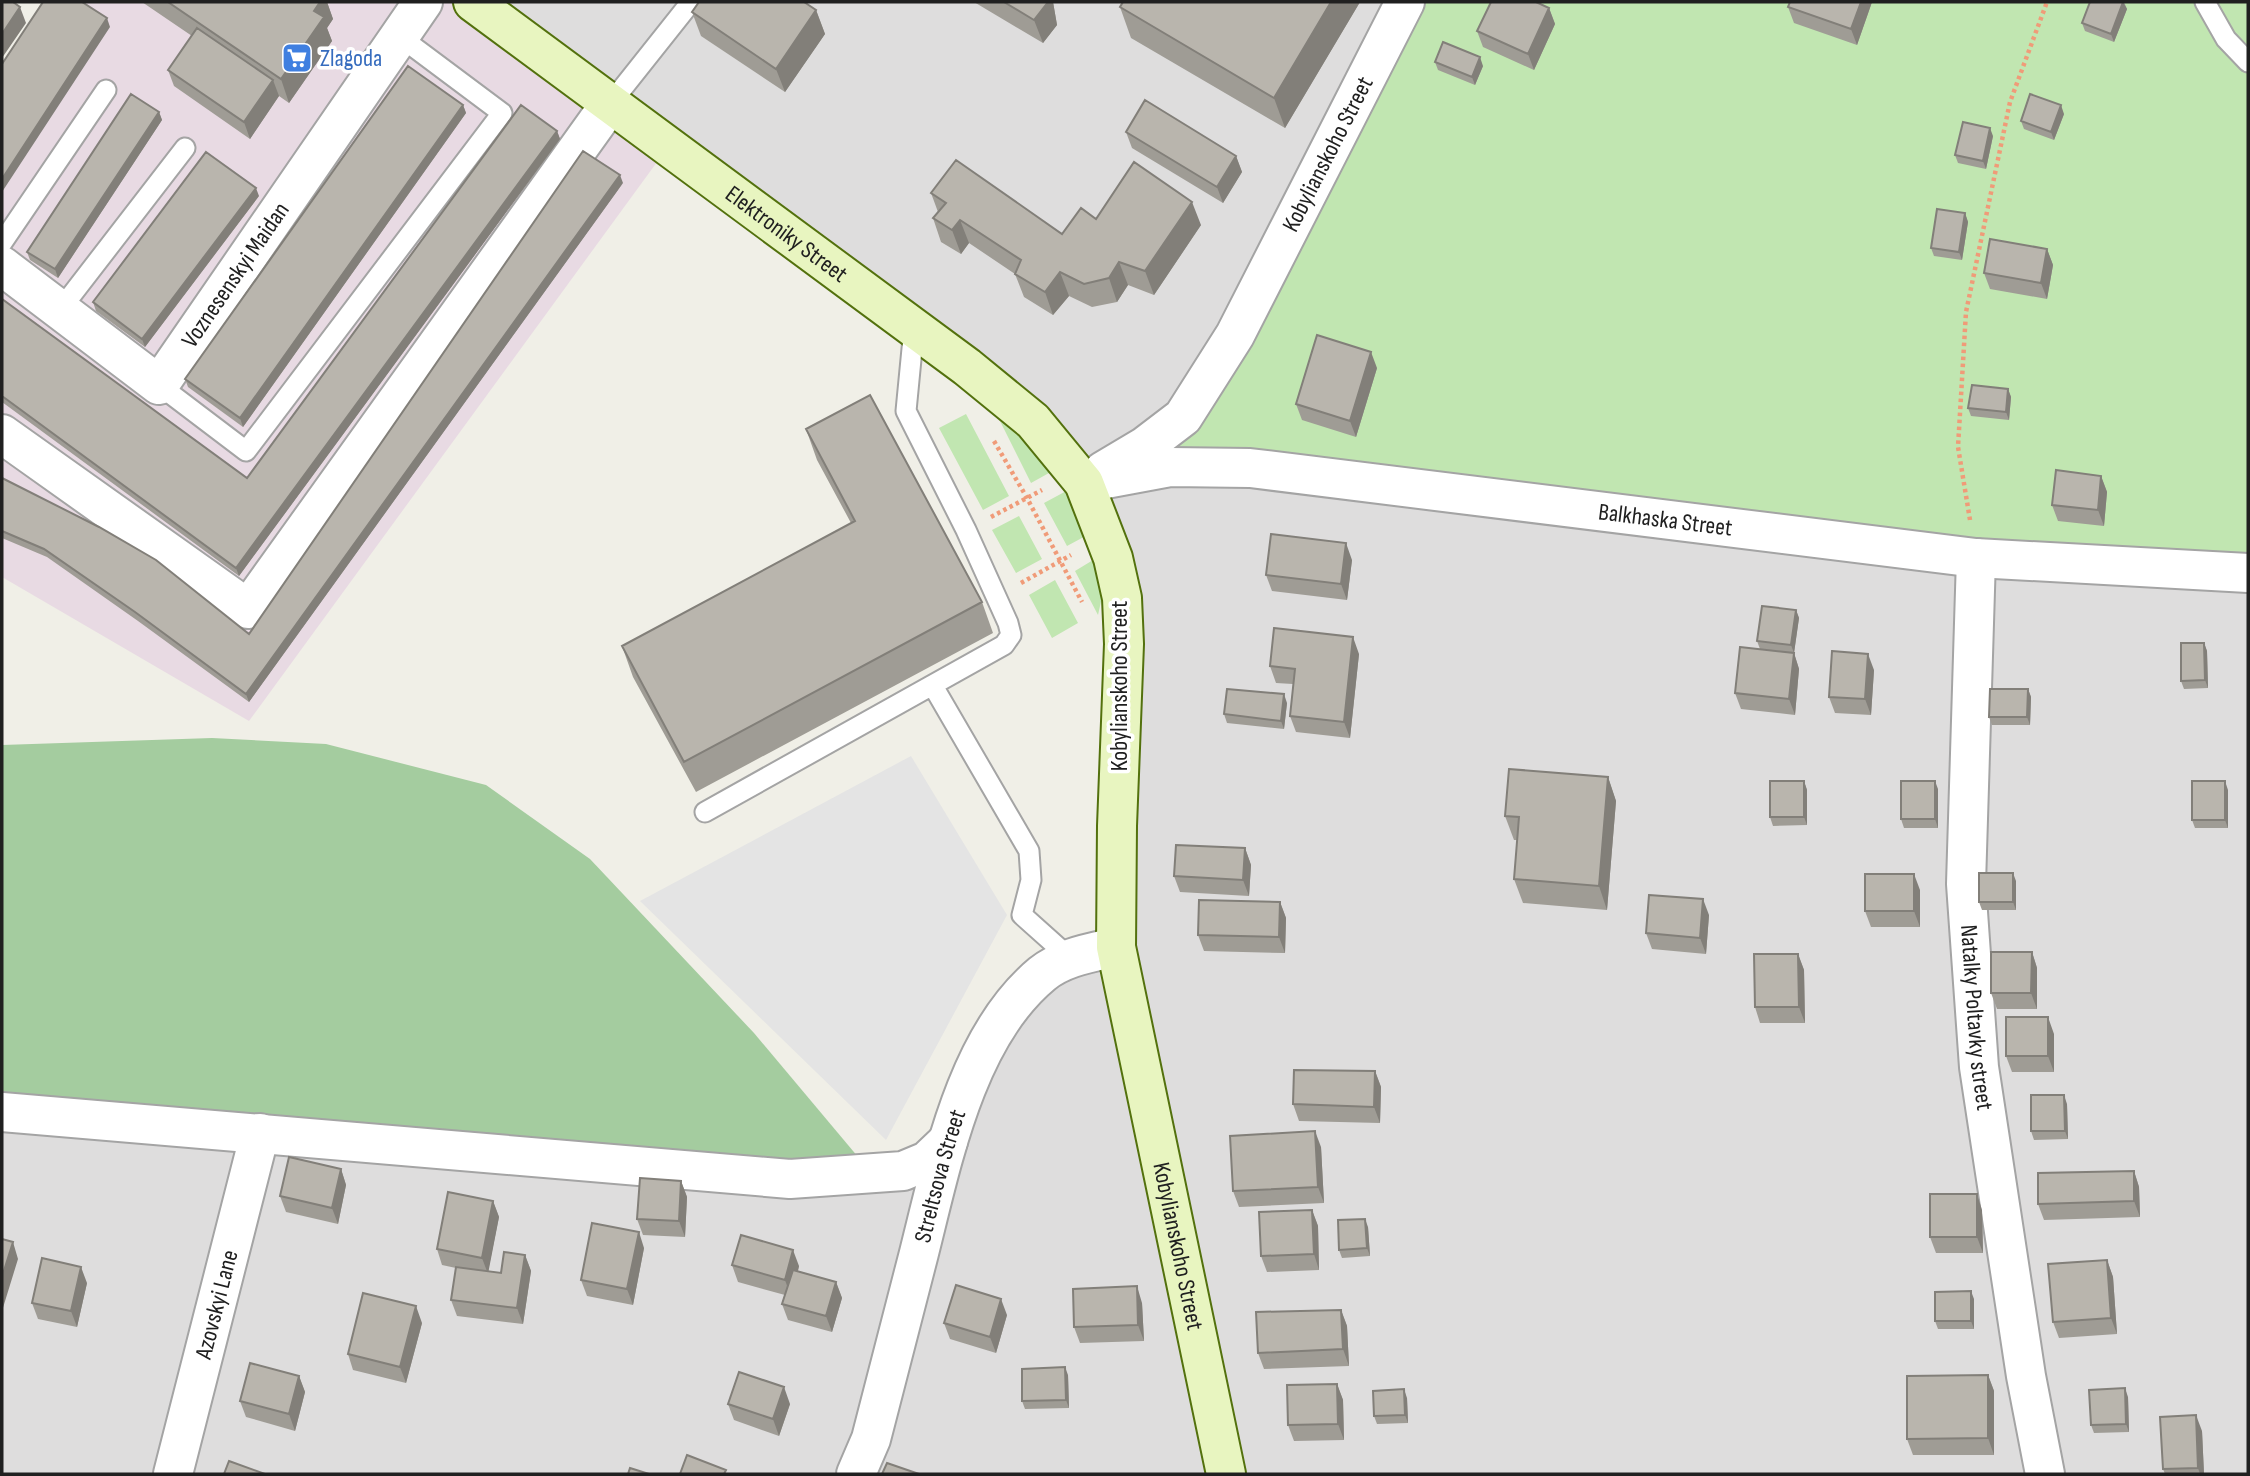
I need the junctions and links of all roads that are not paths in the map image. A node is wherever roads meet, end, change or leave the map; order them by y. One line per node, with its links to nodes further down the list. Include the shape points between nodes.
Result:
1 (422, 2): 6 (street, Voznesenskyi Maidan)
2 (473, 2): 9 (main road, Elektroniky Street)
3 (691, 2): 9 (lane)
4 (1405, 2): 17 (street, Kobylianskoho Street, via 1235,335 1183,417 1145,446)
5 (2205, 2): 7 (lane, via 2226,39)
6 (399, 36): 15 (street, Voznesenskyi Maidan); 15 (lane, via 502,113 246,451)
7 (2248, 62)
8 (106, 90): 11 (lane)
9 (610, 104): 14 (main road, Elektroniky Street); 16 (street, via 248,610)
10 (185, 148): 13 (lane)
11 (2, 243)
12 (2, 266): 13 (street)
13 (60, 310): 15 (street)
14 (914, 328): 17 (main road, Elektroniky Street, via 1033,421); 20 (lane, via 906,411 966,530 1011,635 1004,645)
15 (159, 385)
16 (2, 434)
17 (1080, 478): 18 (street, Balkhaska Street, via 1170,467 1250,468); 22 (main road, Kobylianskoho Street, via 1113,558 1122,598)
18 (1976, 558): 19 (street, Balkhaska Street); 30 (street, Natalky Poltavky street, via 1966,884 1979,1067)
19 (2248, 573)
20 (933, 686): 21 (lane); 23 (lane, via 1029,851 1031,880 1022,915)
21 (705, 812)
22 (1116, 947): 23 (street, Streltsova Street); 29 (main road, Kobylianskoho Street)
23 (1070, 958): 26 (street, Streltsova Street, via 1043,974 1008,1008 975,1069)
24 (2, 1112): 25 (street)
25 (260, 1133): 26 (street, via 790,1179 902,1171 927,1161); 27 (street, Azovskyi Lane)
26 (948, 1142): 28 (street, Streltsova Street, via 871,1439)
27 (173, 1474)
28 (856, 1474)
29 (1226, 1474)
30 (2045, 1474)

